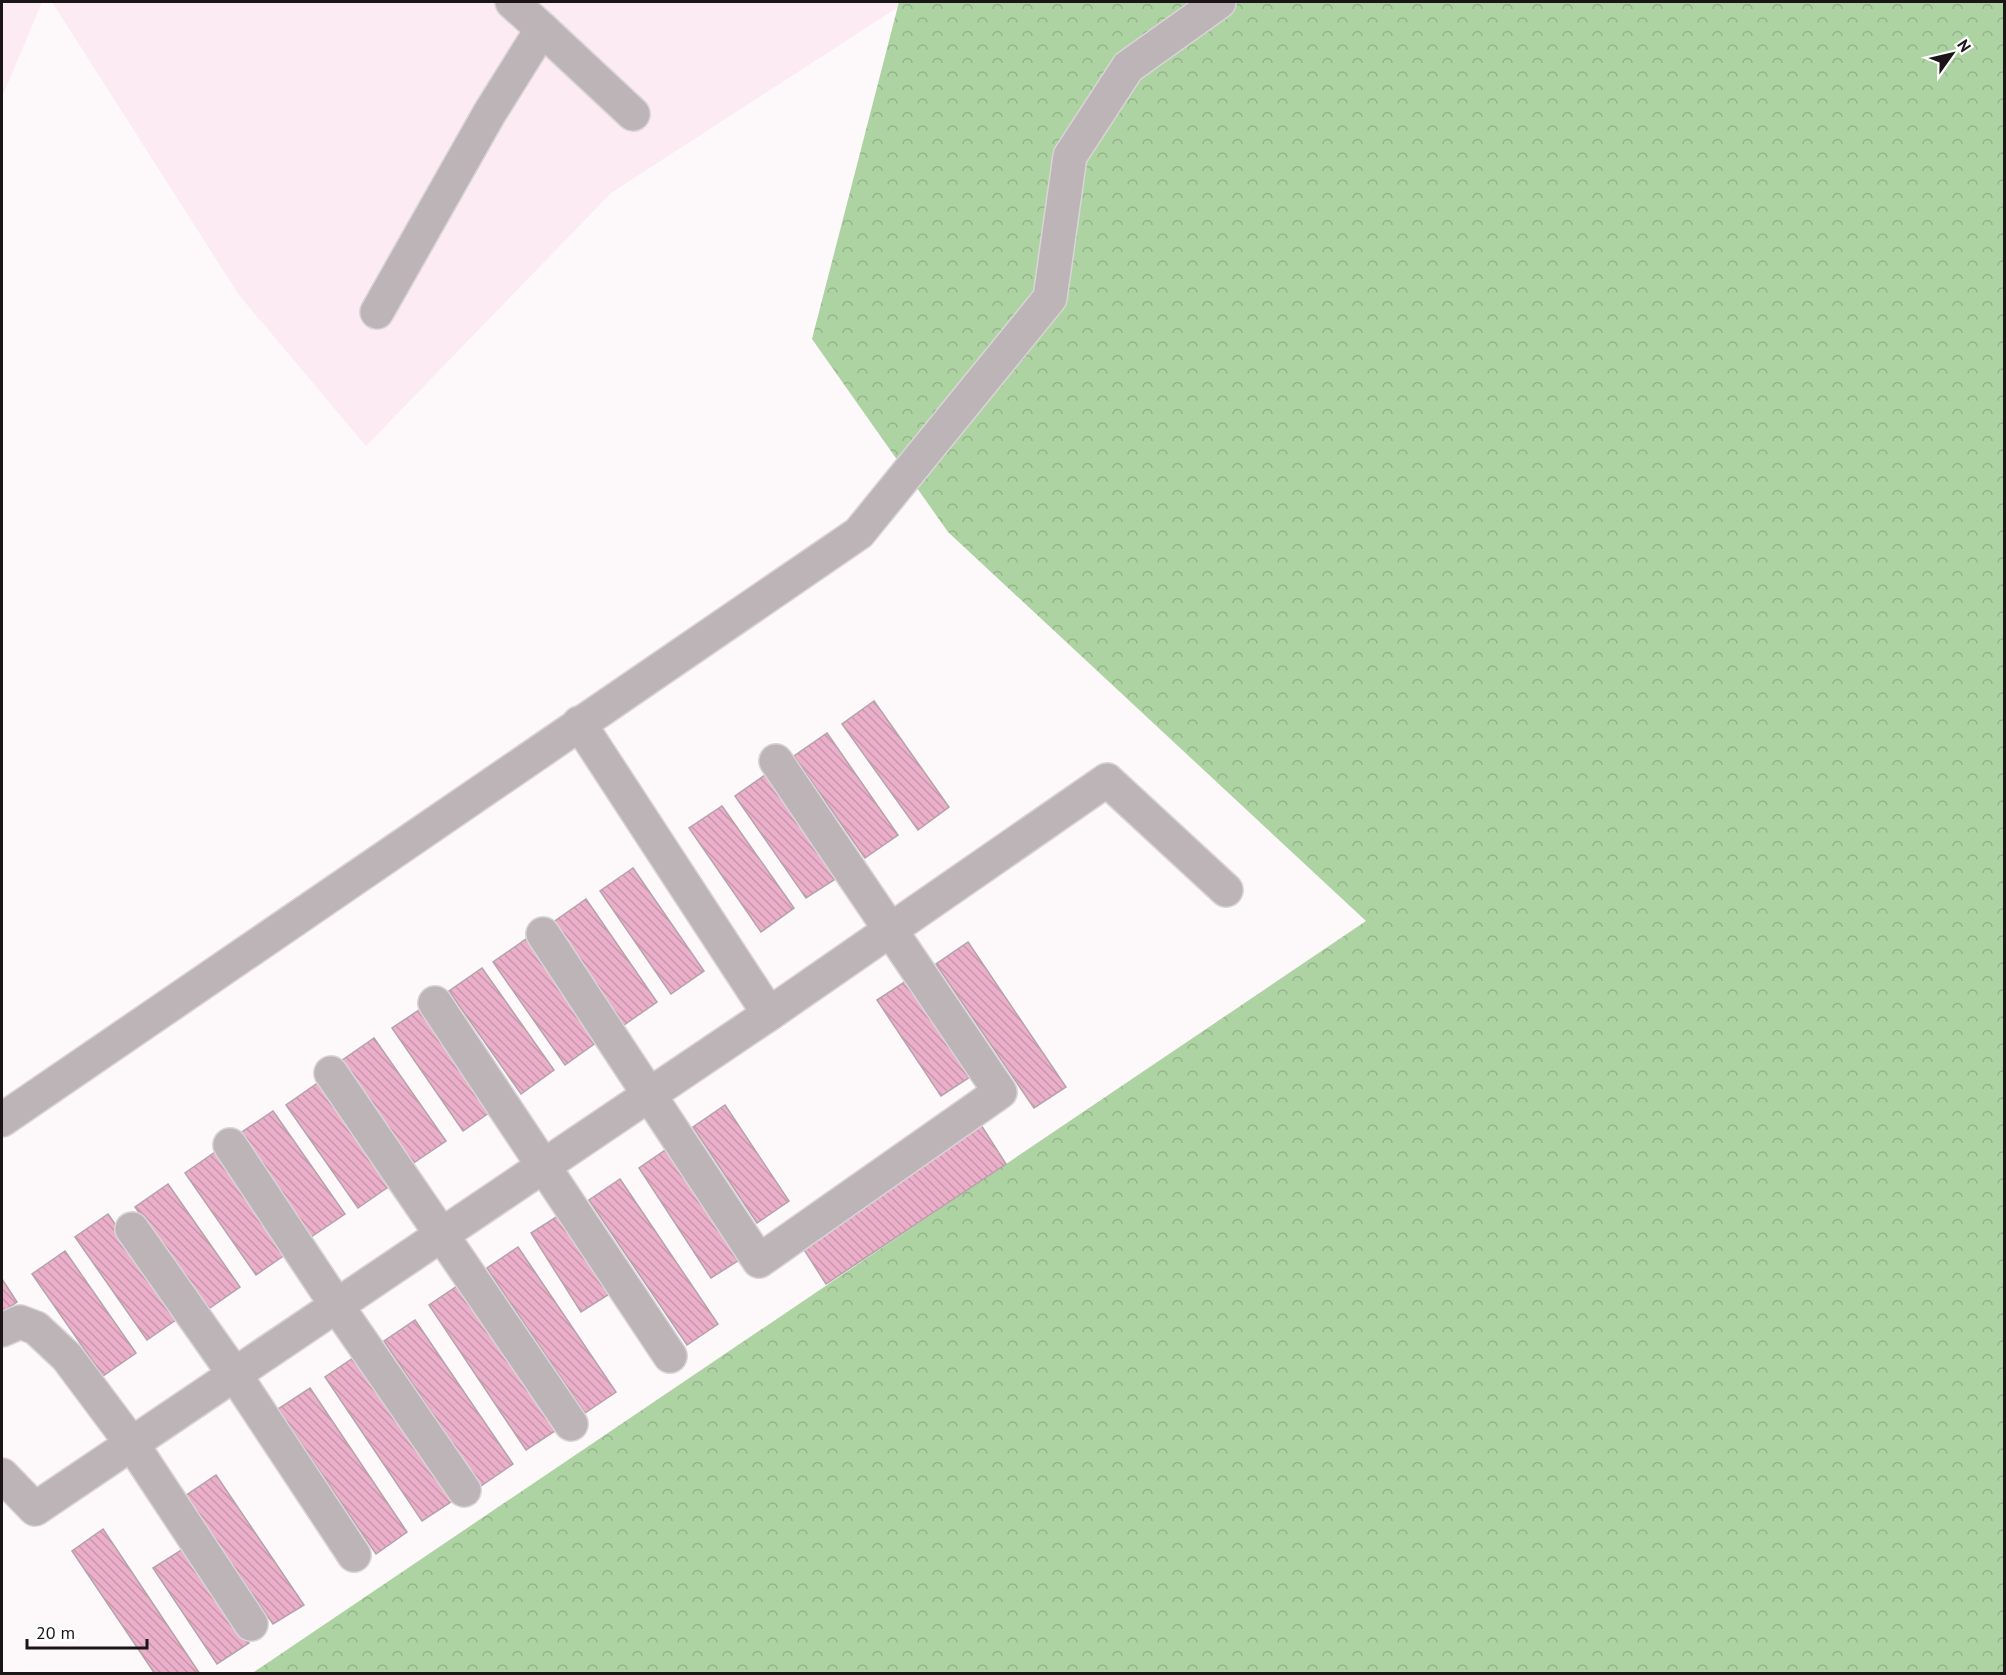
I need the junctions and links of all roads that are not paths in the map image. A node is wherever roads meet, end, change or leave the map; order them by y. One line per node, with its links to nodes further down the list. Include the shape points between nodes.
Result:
1 (512, 2): 3 (street)
2 (1219, 2): 6 (street, via 1128,67 1070,156 1050,298 859,533)
3 (542, 29): 4 (street); 5 (street)
4 (633, 114)
5 (377, 312)
6 (579, 723): 12 (street); 15 (street)
7 (776, 761): 9 (street)
8 (1226, 890): 9 (street, via 1107,780)
9 (891, 930): 12 (street); 14 (street, via 1000,1092 759,1261)
10 (543, 934): 14 (street)
11 (435, 1003): 17 (street)
12 (769, 1014): 14 (street)
13 (331, 1073): 19 (street)
14 (649, 1095): 17 (street)
15 (2, 1120)
16 (230, 1145): 20 (street)
17 (544, 1166): 19 (street); 22 (street)
18 (132, 1229): 23 (street)
19 (441, 1236): 20 (street); 24 (street)
20 (337, 1306): 23 (street); 27 (street)
21 (2, 1330): 25 (street, via 20,1323 36,1328 67,1357)
22 (670, 1356)
23 (235, 1375): 25 (street); 28 (street)
24 (571, 1424)
25 (132, 1444): 26 (street, via 35,1509); 29 (street)
26 (2, 1475)
27 (464, 1490)
28 (354, 1555)
29 (251, 1624)

